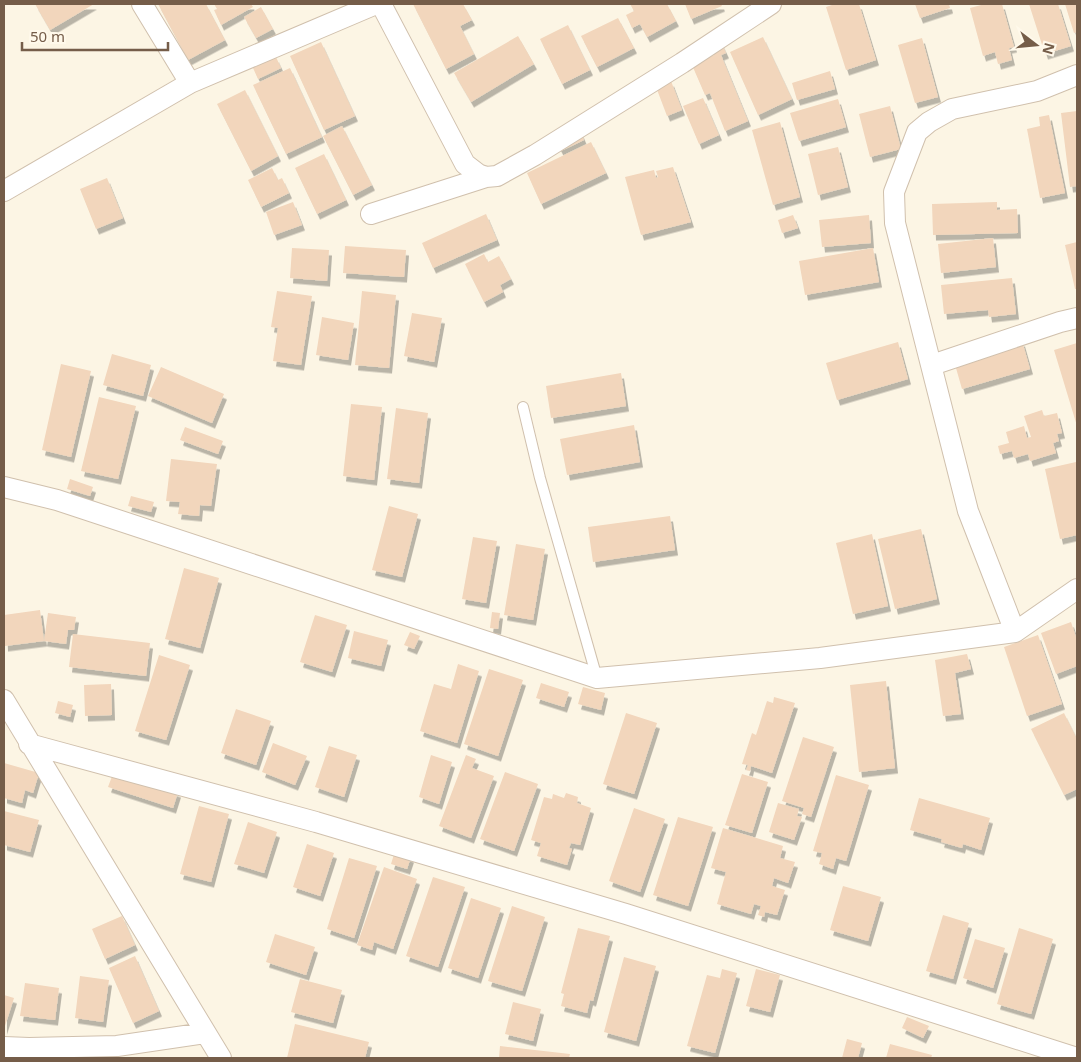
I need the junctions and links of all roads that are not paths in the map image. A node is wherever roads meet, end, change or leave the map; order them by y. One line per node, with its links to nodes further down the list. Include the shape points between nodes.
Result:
1 (142, 4): 6 (street)
2 (376, 4): 6 (street)
3 (381, 4): 7 (street, via 465,164)
4 (771, 4): 7 (street, via 535,155 497,176)
5 (1077, 75): 11 (street, via 1037,90 952,110 917,132 894,192 895,223)
6 (190, 83): 8 (street)
7 (486, 177): 9 (street)
8 (4, 191)
9 (371, 214)
10 (1077, 318): 11 (street)
11 (932, 365): 15 (street, via 968,511)
12 (523, 407): 16 (lane)
13 (4, 486): 16 (street, via 57,500)
14 (1077, 589): 15 (street)
15 (1015, 632): 16 (street, via 820,658)
16 (597, 678)
17 (4, 700): 18 (street)
18 (29, 744): 19 (street); 22 (street, via 316,822 598,906)
19 (205, 1033): 20 (street, via 117,1046); 21 (street)
20 (4, 1047)
21 (221, 1058)
22 (1077, 1058)

